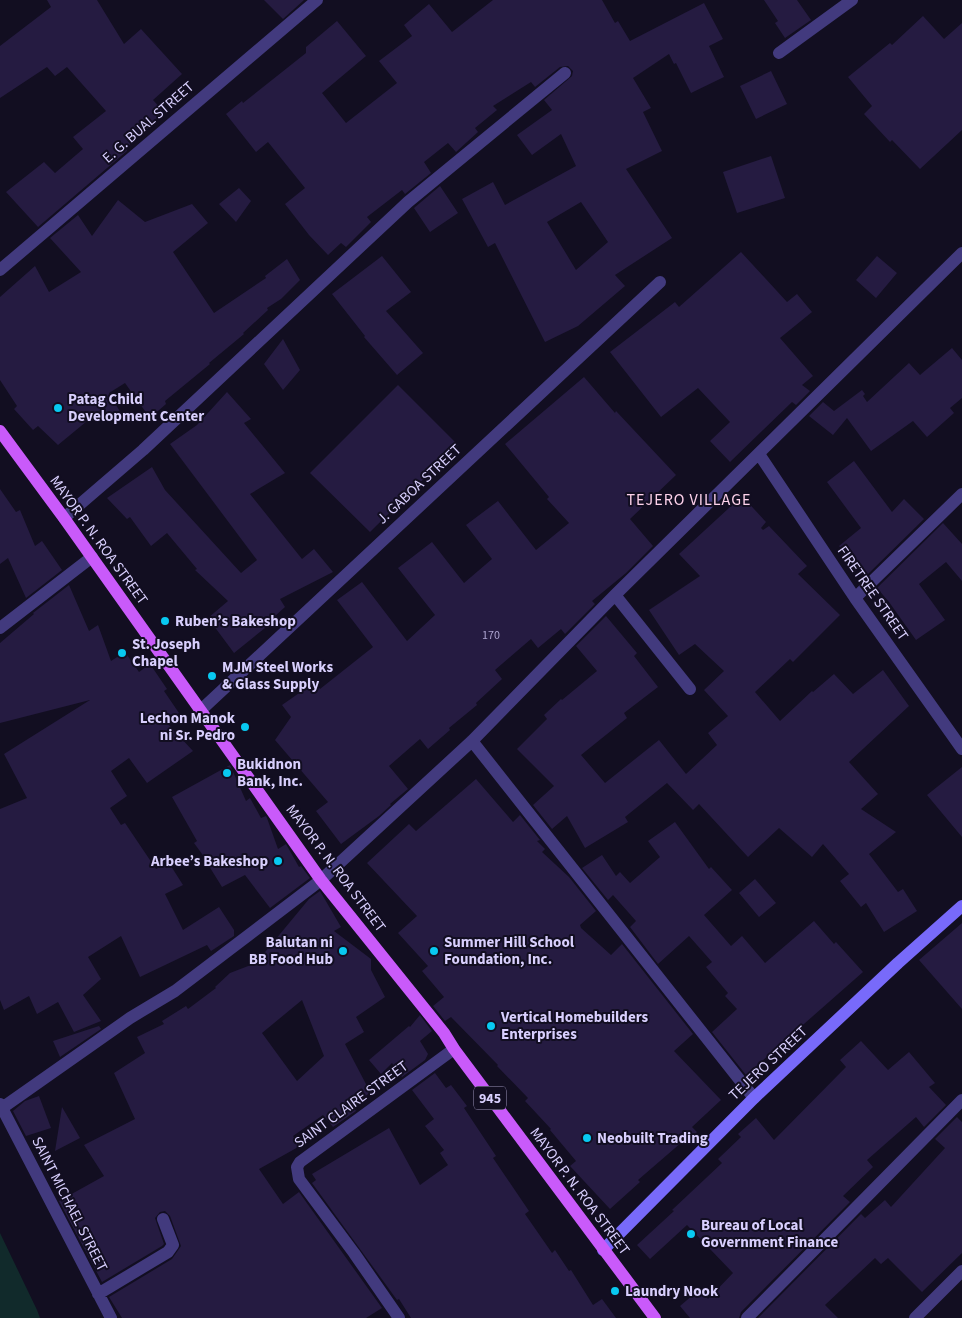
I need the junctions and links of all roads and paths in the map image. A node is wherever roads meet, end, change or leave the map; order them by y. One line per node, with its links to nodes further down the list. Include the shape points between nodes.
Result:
1 (317, 0): 6 (street, E. G. BUAL STREET)
2 (852, 0): 3 (street)
3 (779, 53)
4 (565, 73): 11 (street, via 408,202 143,450)
5 (962, 254): 9 (street)
6 (0, 270)
7 (660, 282): 17 (street, J. GABOA STREET)
8 (0, 431): 11 (main road, MAYOR P. N. ROA STREET / 945)
9 (760, 454): 13 (street); 14 (street, FIRETREE STREET)
10 (962, 494): 14 (street)
11 (64, 518): 12 (main road, MAYOR P. N. ROA STREET / 945)
12 (92, 557): 15 (street); 17 (main road, MAYOR P. N. ROA STREET / 945)
13 (615, 595): 16 (street); 18 (street)
14 (855, 598): 19 (street, FIRETREE STREET)
15 (0, 628)
16 (690, 689)
17 (201, 710): 20 (main road, MAYOR P. N. ROA STREET / 945)
18 (472, 741): 20 (street); 23 (street)
19 (962, 749)
20 (322, 880): 22 (main road, MAYOR P. N. ROA STREET / 945); 25 (street, via 175,991)
21 (962, 906): 23 (main road, TEJERO STREET)
22 (454, 1049): 27 (main road, MAYOR P. N. ROA STREET / 945); 31 (street, SAINT CLAIRE STREET, via 297,1167 299,1179)
23 (754, 1098): 27 (main road, TEJERO STREET)
24 (962, 1100): 33 (street)
25 (1, 1106): 29 (street, SAINT MICHAEL STREET)
26 (163, 1219): 29 (street, via 172,1245 168,1252)
27 (603, 1250): 32 (main road, MAYOR P. N. ROA STREET / 945)
28 (962, 1271): 34 (street)
29 (98, 1294): 30 (street, SAINT MICHAEL STREET)
30 (111, 1318)
31 (399, 1318)
32 (655, 1318)
33 (747, 1318)
34 (915, 1318)

